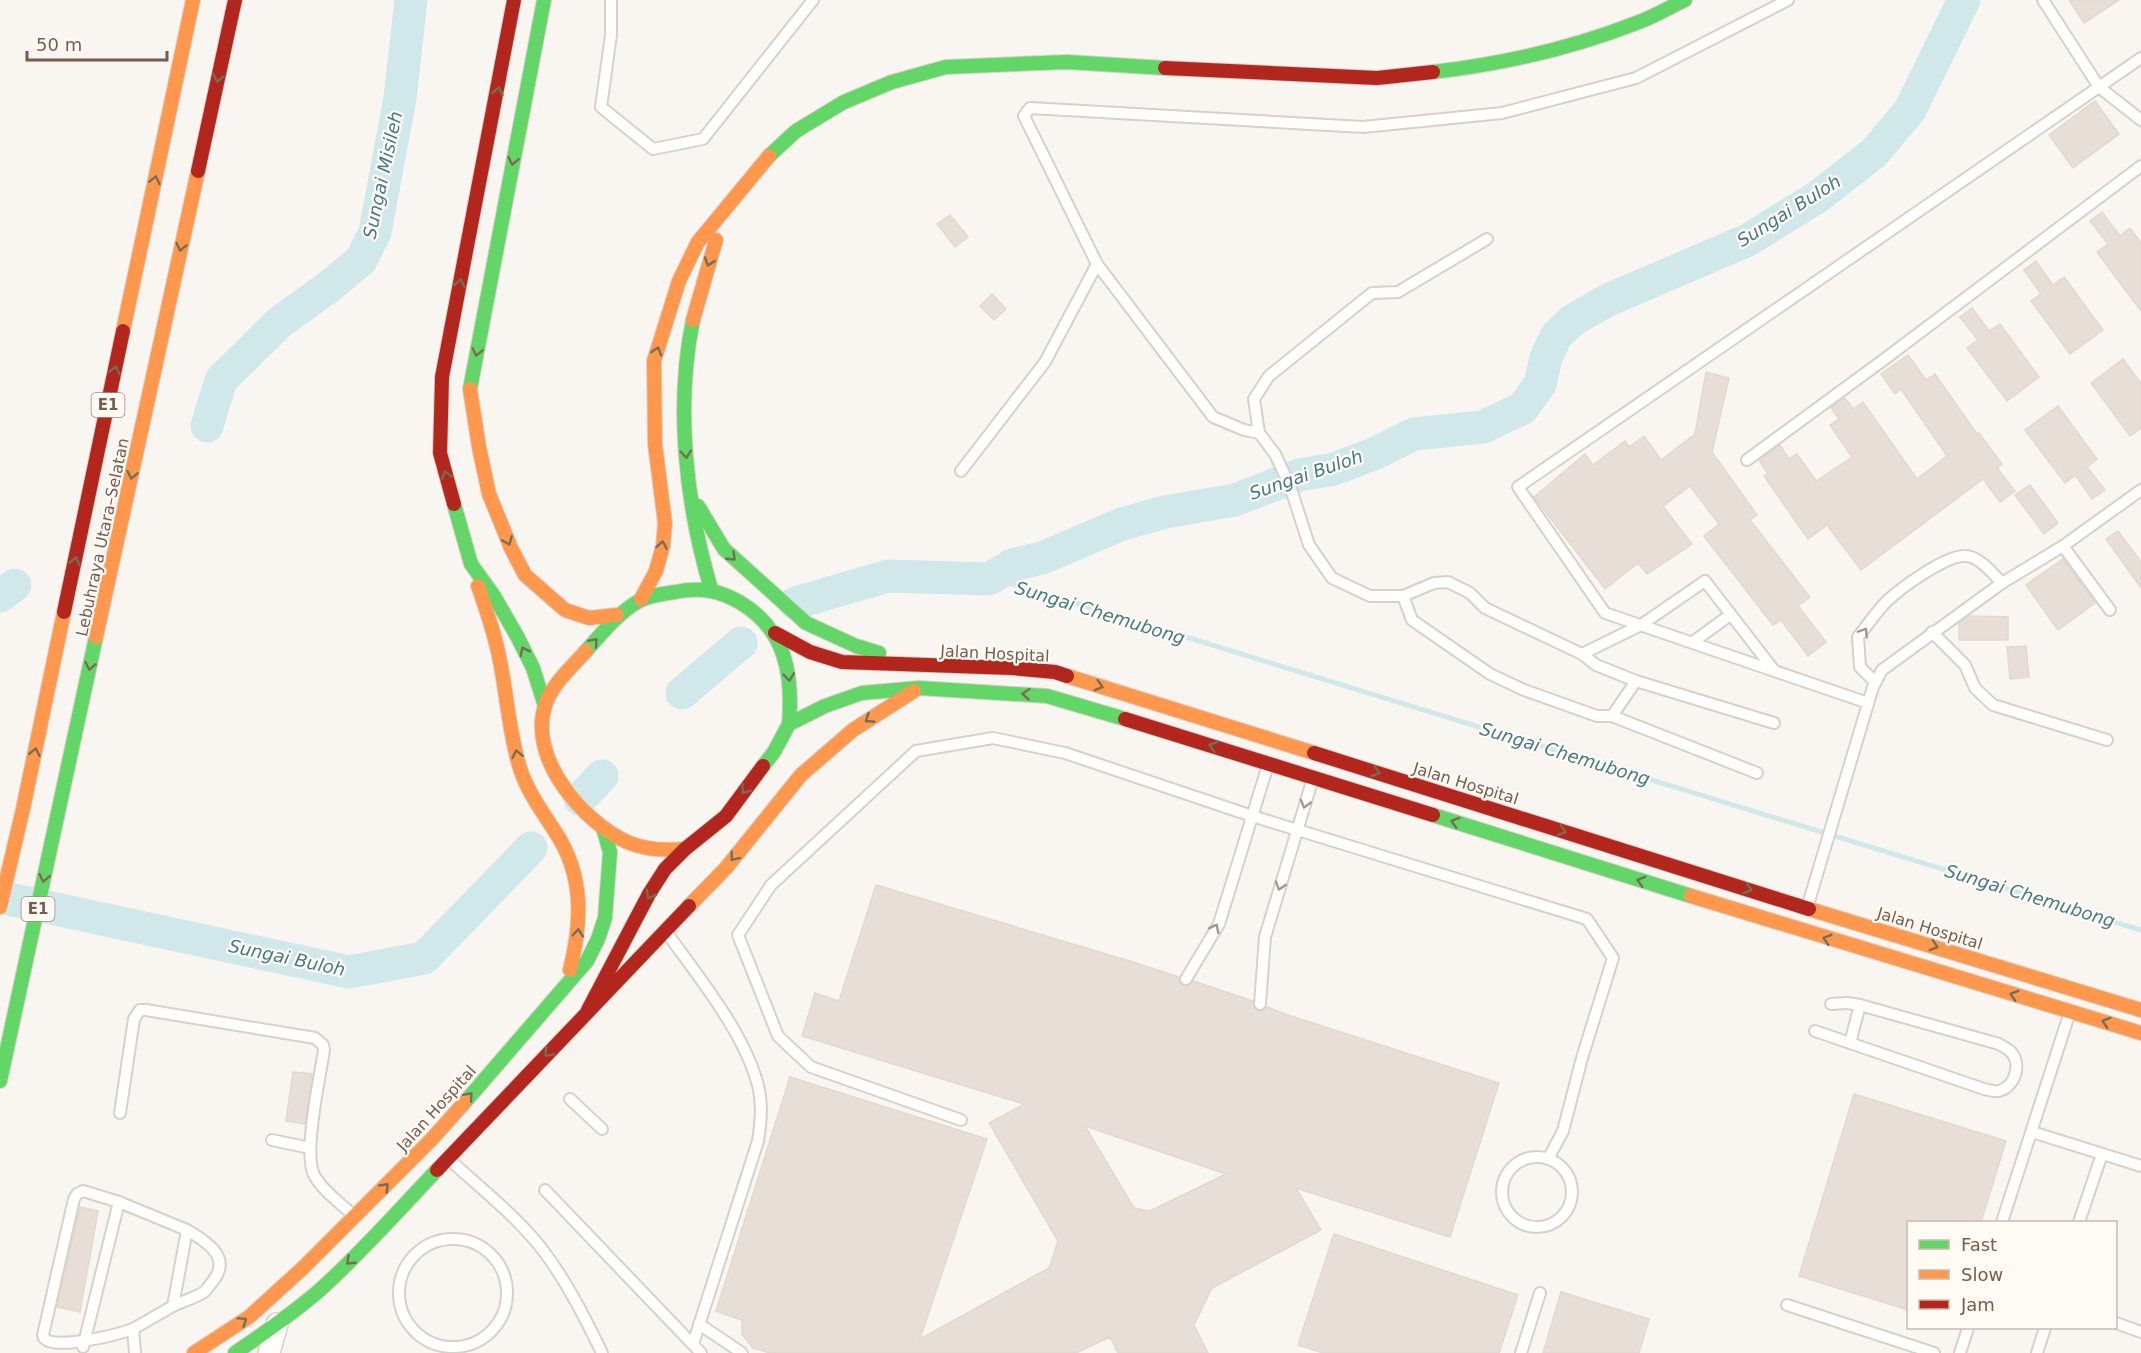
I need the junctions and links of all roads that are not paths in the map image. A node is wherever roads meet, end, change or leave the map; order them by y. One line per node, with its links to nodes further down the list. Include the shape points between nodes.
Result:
1 (193, 0): 60 (main road, Lebuhraya Utara–Selatan / E1, one-way to 1)
2 (235, 0): 76 (main road, Lebuhraya Utara–Selatan / E1, one-way to 76)
3 (514, 0): 23 (main road, one-way to 3, via 440,453 442,377)
4 (544, 0): 29 (main road, one-way to 29, via 470,386 489,494 525,575 565,609 589,618)
5 (610, 0): 6 (lane, via 611,35 601,107 653,149 703,139)
6 (813, 0)
7 (1685, 0): 14 (main road, via 1640,22 1559,49 1476,67 1377,78 1067,62 946,67 892,82 844,102 796,131 764,160)
8 (1788, 0): 16 (lane, via 1636,78 1502,113 1363,127 1030,108 1024,116)
9 (2043, 0): 11 (lane)
10 (2141, 58): 11 (lane)
11 (2099, 87): 12 (lane); 31 (lane, via 1518,487 1605,613)
12 (2141, 120)
13 (2141, 166): 18 (lane)
14 (728, 206): 21 (main road, one-way to 21, via 701,286 688,347 684,432); 27 (main road, one-way to 14, via 656,571 665,523 655,444 654,361 679,281 698,242)
15 (1487, 239): 17 (lane, via 1398,292 1372,293 1269,376 1254,399)
16 (1097, 264): 17 (lane, via 1214,417); 19 (lane, via 1045,362)
17 (1259, 433): 26 (lane, via 1280,463 1309,545 1332,578 1370,596)
18 (1747, 460)
19 (961, 471)
20 (2141, 490): 22 (lane)
21 (689, 491): 25 (main road); 36 (main road, one-way to 36, via 724,549 806,623 856,646)
22 (2063, 546): 24 (lane); 28 (lane)
23 (471, 564): 42 (main road, one-way to 23, via 517,636); 66 (main road, one-way to 23, via 578,941 581,899 563,844 532,799 520,768 497,645)
24 (2002, 583): 32 (lane); 39 (lane, one-way to 24, via 1860,667 1858,638 1887,602 1915,579 1952,558 1967,555)
25 (711, 589): 27 (main road, via 686,589); 33 (main road, via 745,604)
26 (1403, 596): 35 (lane, via 1434,583 1448,582 1470,593 1485,608); 43 (lane, via 1412,620 1490,674 1597,716)
27 (641, 599): 29 (main road)
28 (2110, 610)
29 (617, 615): 42 (main road, one-way to 29, via 568,672)
30 (1730, 615): 31 (lane, via 1705,580); 34 (lane); 37 (lane)
31 (1641, 625): 34 (lane); 35 (lane)
32 (1932, 632): 39 (lane, via 1882,669); 46 (lane, via 1965,665 1976,688 1993,705)
33 (775, 633): 36 (main road, Jalan Hospital, via 810,652 842,663); 45 (main road, one-way to 45, via 788,669 792,703)
34 (1693, 642): 37 (lane)
35 (1581, 654): 38 (lane, via 1596,665)
36 (923, 665): 47 (main road, Jalan Hospital, one-way to 47, via 1055,672)
37 (1774, 669): 41 (lane)
38 (1636, 681): 43 (lane); 44 (lane)
39 (1875, 682): 41 (lane)
40 (919, 688): 45 (main road, via 862,693); 50 (main road, one-way to 40, via 1047,696); 58 (main road, Jalan Hospital, one-way to 58, via 853,730 801,775)
41 (1868, 703): 61 (lane)
42 (545, 706): 57 (main road, via 542,735 551,766 560,783)
43 (1612, 716): 51 (lane)
44 (1774, 723)
45 (789, 724): 48 (main road, Jalan Hospital)
46 (2107, 740)
47 (1277, 741): 49 (main road, Jalan Hospital); 50 (lane)
48 (774, 752): 52 (main road); 59 (main road, Jalan Hospital, one-way to 59, via 726,816)
49 (1320, 755): 53 (lane); 61 (main road, Jalan Hospital, one-way to 61)
50 (1269, 763): 53 (main road); 55 (lane)
51 (1757, 773)
52 (773, 775)
53 (1313, 778): 56 (lane, one-way to 56); 63 (main road, one-way to 53)
54 (762, 803): 58 (main road)
55 (1252, 816): 56 (lane); 64 (lane, one-way to 55, via 1219,924); 79 (lane, via 1065,753 993,738 915,751 771,885 738,935 778,1036 811,1067)
56 (1297, 830): 67 (lane, one-way to 67, via 1265,937); 86 (lane, via 1587,919 1613,958 1563,1131)
57 (604, 831): 59 (main road, via 640,848 669,852); 66 (main road, Jalan Hospital, via 610,852 605,918 587,961)
58 (750, 837): 62 (main road, Jalan Hospital, one-way to 62, via 726,868)
59 (685, 849): 70 (main road, Jalan Hospital, one-way to 70, via 665,869 649,894)
60 (0, 908)
61 (1807, 908): 63 (lane); 65 (main road, Jalan Hospital, one-way to 65)
62 (665, 930): 70 (main road, Jalan Hospital); 98 (lane, via 718,1004 747,1055 762,1112 758,1141)
63 (1800, 931): 72 (main road, one-way to 63)
64 (1186, 979)
65 (2077, 989): 71 (main road, Jalan Hospital); 72 (lane)
66 (563, 990): 84 (main road, Jalan Hospital, one-way to 66)
67 (1260, 1004)
68 (1831, 1004): 69 (lane)
69 (1860, 1005): 75 (lane); 75 (lane, via 1999,1044 2011,1053 2017,1065 2015,1076 1998,1092)
70 (588, 1010): 84 (main road, Jalan Hospital, one-way to 84)
71 (2141, 1010)
72 (2070, 1012): 74 (main road, one-way to 72); 81 (lane)
73 (1815, 1031): 75 (lane)
74 (2141, 1033)
75 (1850, 1043)
76 (0, 1081)
77 (570, 1100): 80 (lane)
78 (120, 1113): 83 (lane, via 134,1019 141,1010 315,1038 324,1050)
79 (961, 1120)
80 (602, 1129)
81 (2032, 1132): 85 (lane); 91 (lane)
82 (272, 1140): 83 (lane)
83 (310, 1148): 90 (lane, via 310,1166 315,1177)
84 (440, 1149): 90 (main road, Jalan Hospital, one-way to 84); 97 (main road, Jalan Hospital, one-way to 97, via 363,1249); 111 (lane, via 544,1251)
85 (2102, 1154): 87 (lane); 92 (lane)
86 (1548, 1159): 86 (lane, via 1566,1173 1570,1183 1569,1206 1554,1222 1543,1226 1521,1223 1505,1206 1502,1195 1507,1173 1525,1158)
87 (2141, 1166)
88 (545, 1190): 104 (lane)
89 (119, 1202): 93 (lane); 105 (lane); 105 (lane, via 88,1191 74,1199 43,1335 48,1347)
90 (355, 1217): 108 (main road, Jalan Hospital, one-way to 90, via 249,1317)
91 (2002, 1221)
92 (2079, 1221)
93 (187, 1230): 96 (lane); 96 (lane, via 210,1246 220,1263 217,1276 205,1291)
94 (1540, 1293): 114 (lane)
95 (1787, 1305): 115 (lane)
96 (173, 1306): 100 (lane)
97 (277, 1324): 109 (main road, Jalan Hospital); 110 (street)
98 (699, 1324): 104 (lane); 113 (lane)
99 (2117, 1324): 103 (lane)
100 (133, 1329): 105 (lane); 107 (lane)
101 (1968, 1329): 116 (lane)
102 (2045, 1329): 117 (lane)
103 (2141, 1332)
104 (693, 1344): 112 (lane)
105 (83, 1347)
106 (471, 1350): 106 (lane, via 432,1344 405,1320 399,1284 416,1252 432,1243 467,1240 496,1259 505,1275 506,1310 498,1326)
107 (135, 1353)
108 (194, 1353)
109 (235, 1353)
110 (270, 1353)
111 (602, 1353)
112 (701, 1353)
113 (742, 1353)
114 (1521, 1353)
115 (1934, 1353)
116 (1960, 1353)
117 (2037, 1353)

